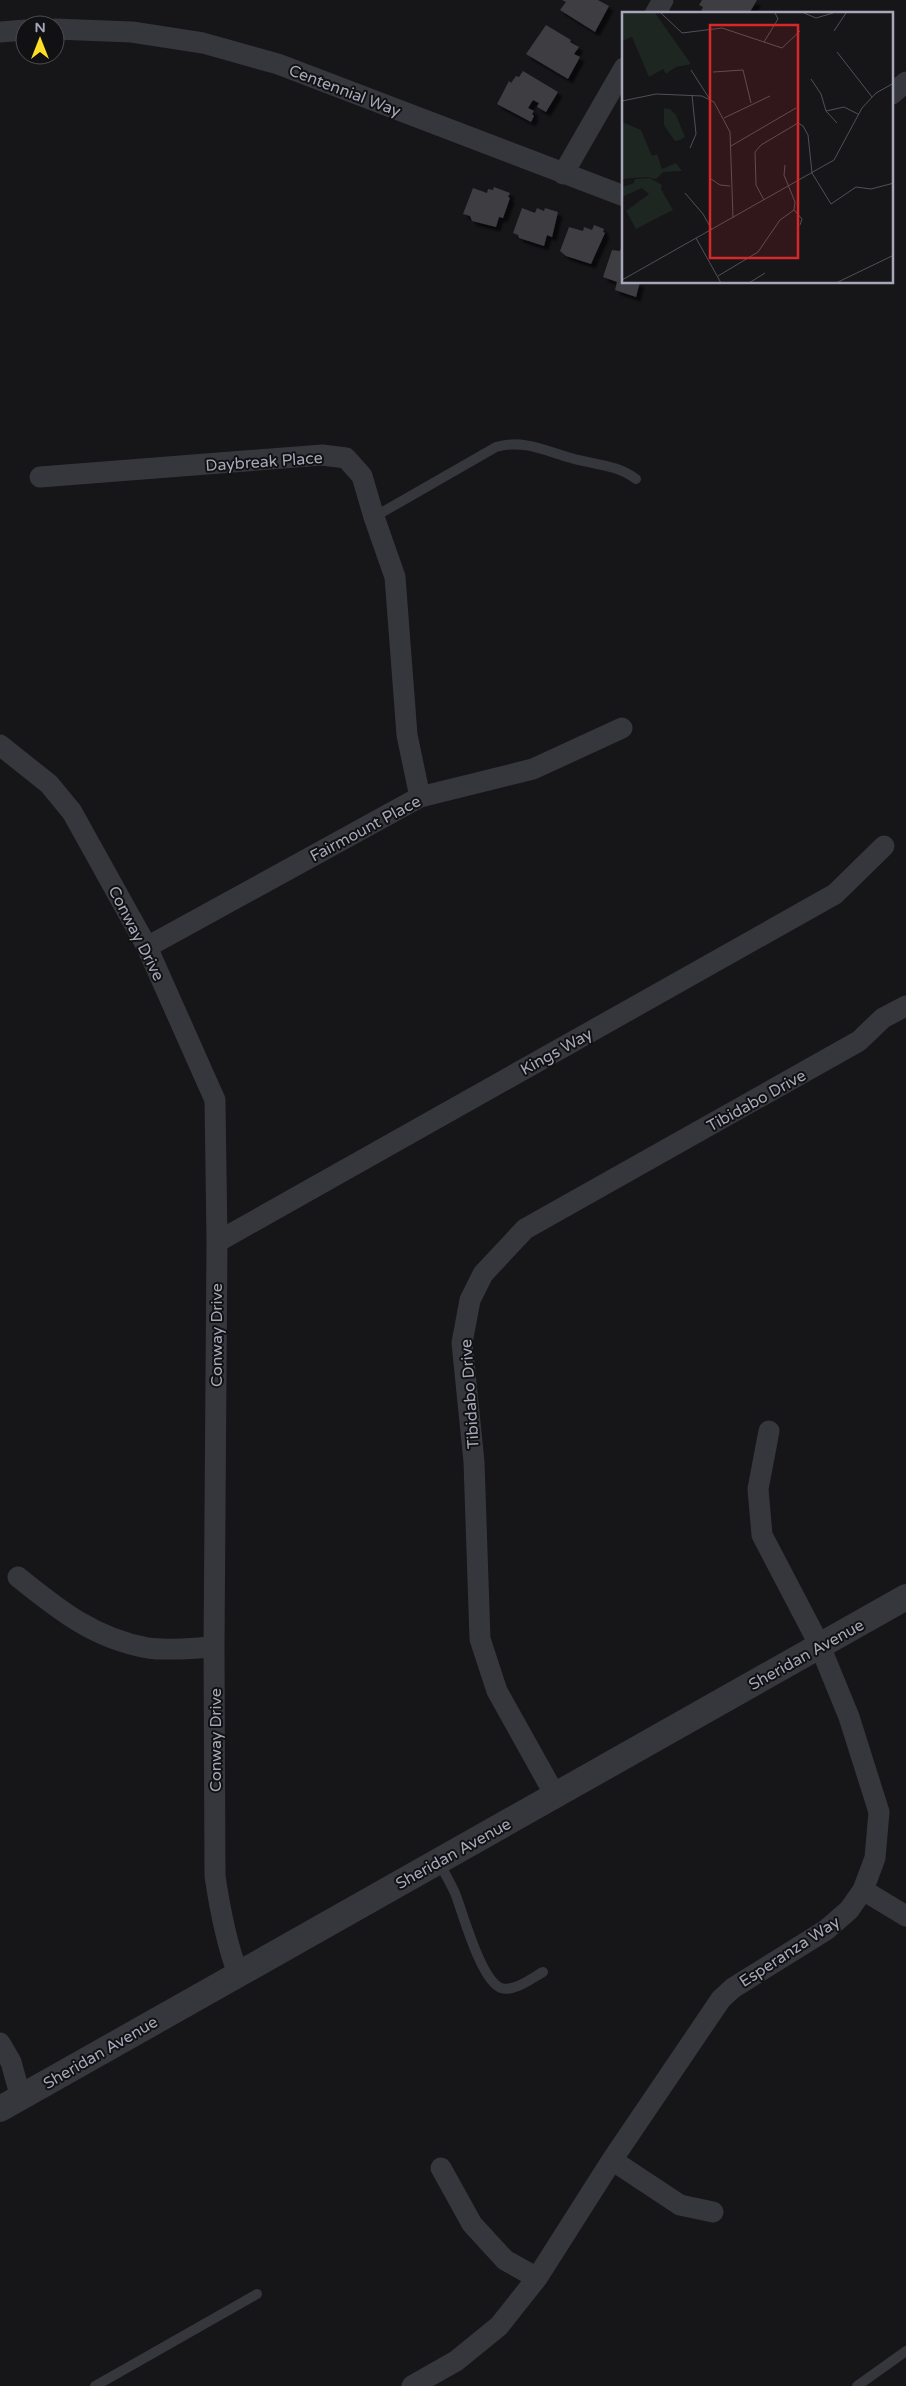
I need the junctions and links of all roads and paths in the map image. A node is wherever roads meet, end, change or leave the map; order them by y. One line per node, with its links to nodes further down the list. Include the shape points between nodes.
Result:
1 (663, 0): 2 (street)
2 (656, 12)
3 (65, 29): 9 (street, Centennial Way, via 132,32 203,44 278,64)
4 (15, 31): 5 (street)
5 (0, 32)
6 (622, 71): 9 (street)
7 (906, 82): 8 (street)
8 (894, 92)
9 (562, 174): 10 (street, Centennial Way)
10 (622, 195)
11 (40, 477): 13 (street, Daybreak Place, via 322,455 346,458 362,476)
12 (636, 479): 13 (lane, via 625,470 612,466 532,446 506,444)
13 (374, 517): 16 (street, Daybreak Place, via 395,577 406,735)
14 (622, 728): 16 (street, Fairmount Place, via 533,769)
15 (6, 750): 18 (street, Conway Drive, via 49,784 72,812)
16 (420, 797): 18 (street, Fairmount Place)
17 (884, 846): 20 (street, Kings Way, via 835,894)
18 (147, 948): 20 (street, Conway Drive, via 215,1100)
19 (906, 1006): 26 (street, Tibidabo Drive, via 883,1018 859,1042 525,1229 484,1274 470,1300 462,1343 474,1462 480,1638 497,1691)
20 (217, 1242): 25 (street, Conway Drive)
21 (769, 1431): 24 (street, Esperanza Way, via 758,1489 762,1535)
22 (18, 1577): 25 (street, via 69,1617 111,1639 150,1648)
23 (906, 1597): 24 (street, Sheridan Avenue)
24 (820, 1646): 26 (street, Sheridan Avenue); 28 (street, Esperanza Way, via 849,1717 879,1812 875,1858)
25 (214, 1648): 31 (street, Conway Drive, via 216,1876 228,1948)
26 (555, 1795): 27 (street, Sheridan Avenue)
27 (439, 1861): 30 (lane, via 484,1970 495,1984 515,1988); 31 (street, Sheridan Avenue)
28 (863, 1890): 29 (street); 34 (street, Esperanza Way, via 849,1910 826,1930 732,1988 721,1999)
29 (906, 1916)
30 (543, 1972)
31 (238, 1974): 33 (street, Sheridan Avenue)
32 (0, 2042): 33 (street, via 11,2062)
33 (10, 2104)
34 (612, 2160): 36 (street, via 680,2205); 37 (street, Esperanza Way)
35 (442, 2168): 37 (street, via 472,2224 505,2260)
36 (713, 2212)
37 (537, 2278): 41 (street, Esperanza Way, via 499,2326 456,2361)
38 (257, 2294): 40 (lane)
39 (906, 2351): 42 (lane)
40 (94, 2386)
41 (412, 2386)
42 (857, 2386)

